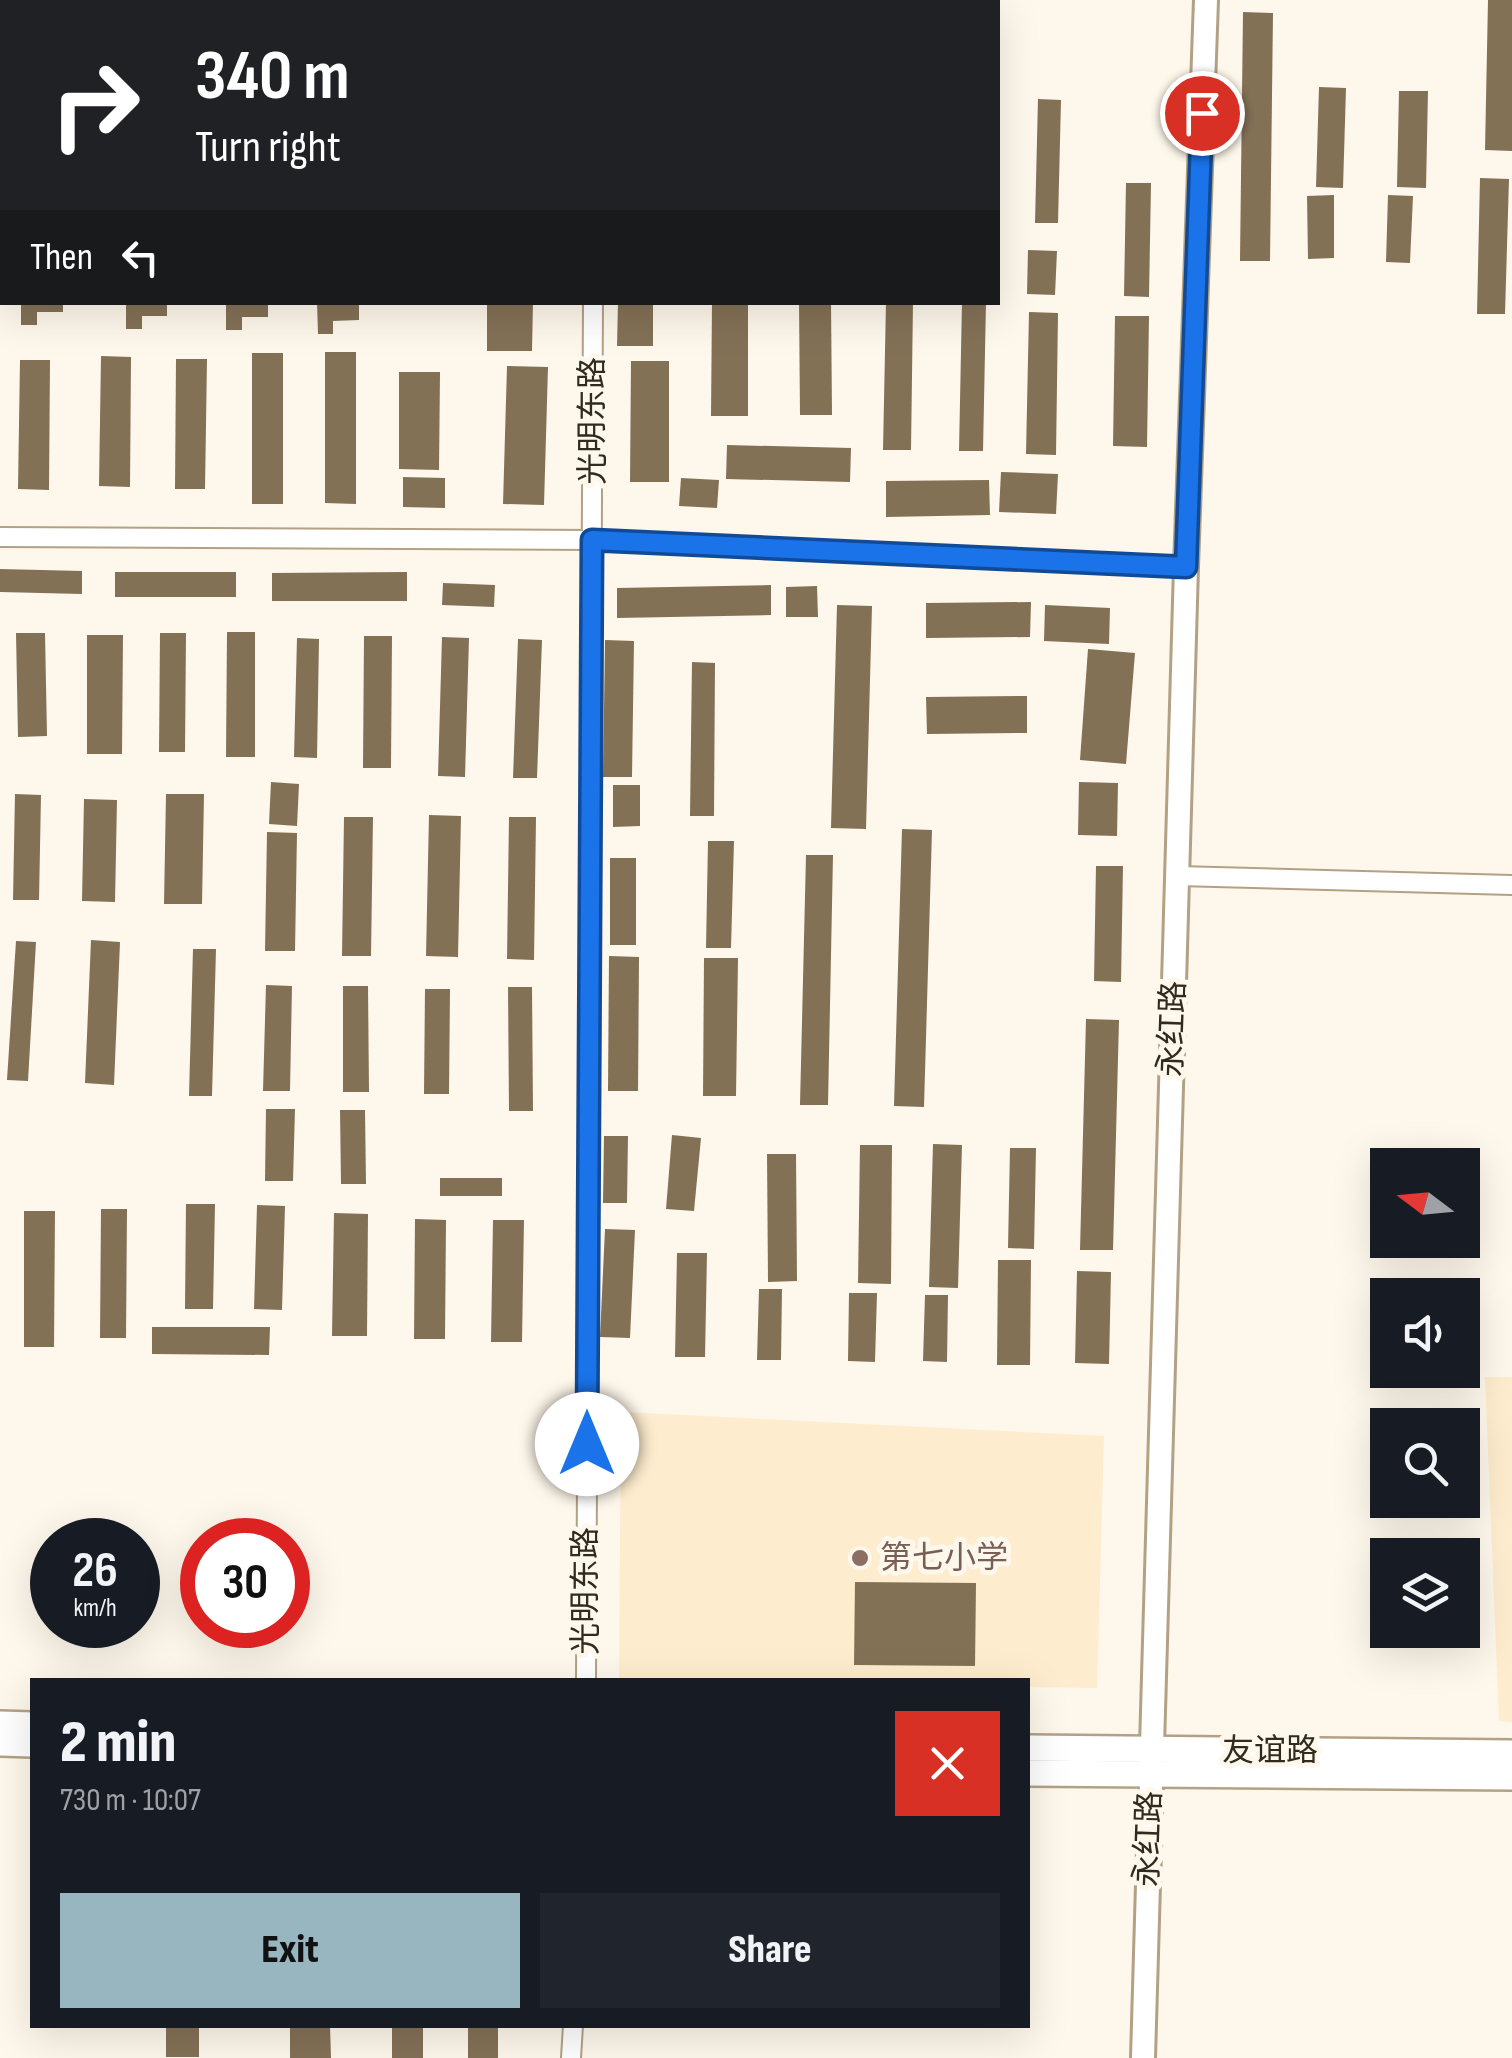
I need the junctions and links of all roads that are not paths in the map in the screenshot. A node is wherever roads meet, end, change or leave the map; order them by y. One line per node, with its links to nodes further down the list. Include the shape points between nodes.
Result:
1 (1206, 0): 5 (street, 永红路)
2 (593, 305): 4 (street, 光明东路)
3 (0, 537): 4 (street)
4 (592, 540): 5 (street); 8 (street, 光明东路)
5 (1186, 567): 6 (street, 永红路)
6 (1178, 876): 7 (street); 15 (street, 永红路)
7 (1512, 884)
8 (586, 1678)
9 (0, 1724): 10 (main road)
10 (30, 1725)
11 (0, 1743): 12 (main road)
12 (30, 1744)
13 (1030, 1748): 15 (main road, 友谊路)
14 (1512, 1753): 15 (main road, 友谊路)
15 (1151, 1762): 16 (main road, 友谊路); 17 (main road, 友谊路); 20 (street, 永红路)
16 (1030, 1773)
17 (1512, 1777)
18 (573, 2028): 19 (street)
19 (571, 2058)
20 (1142, 2058)

